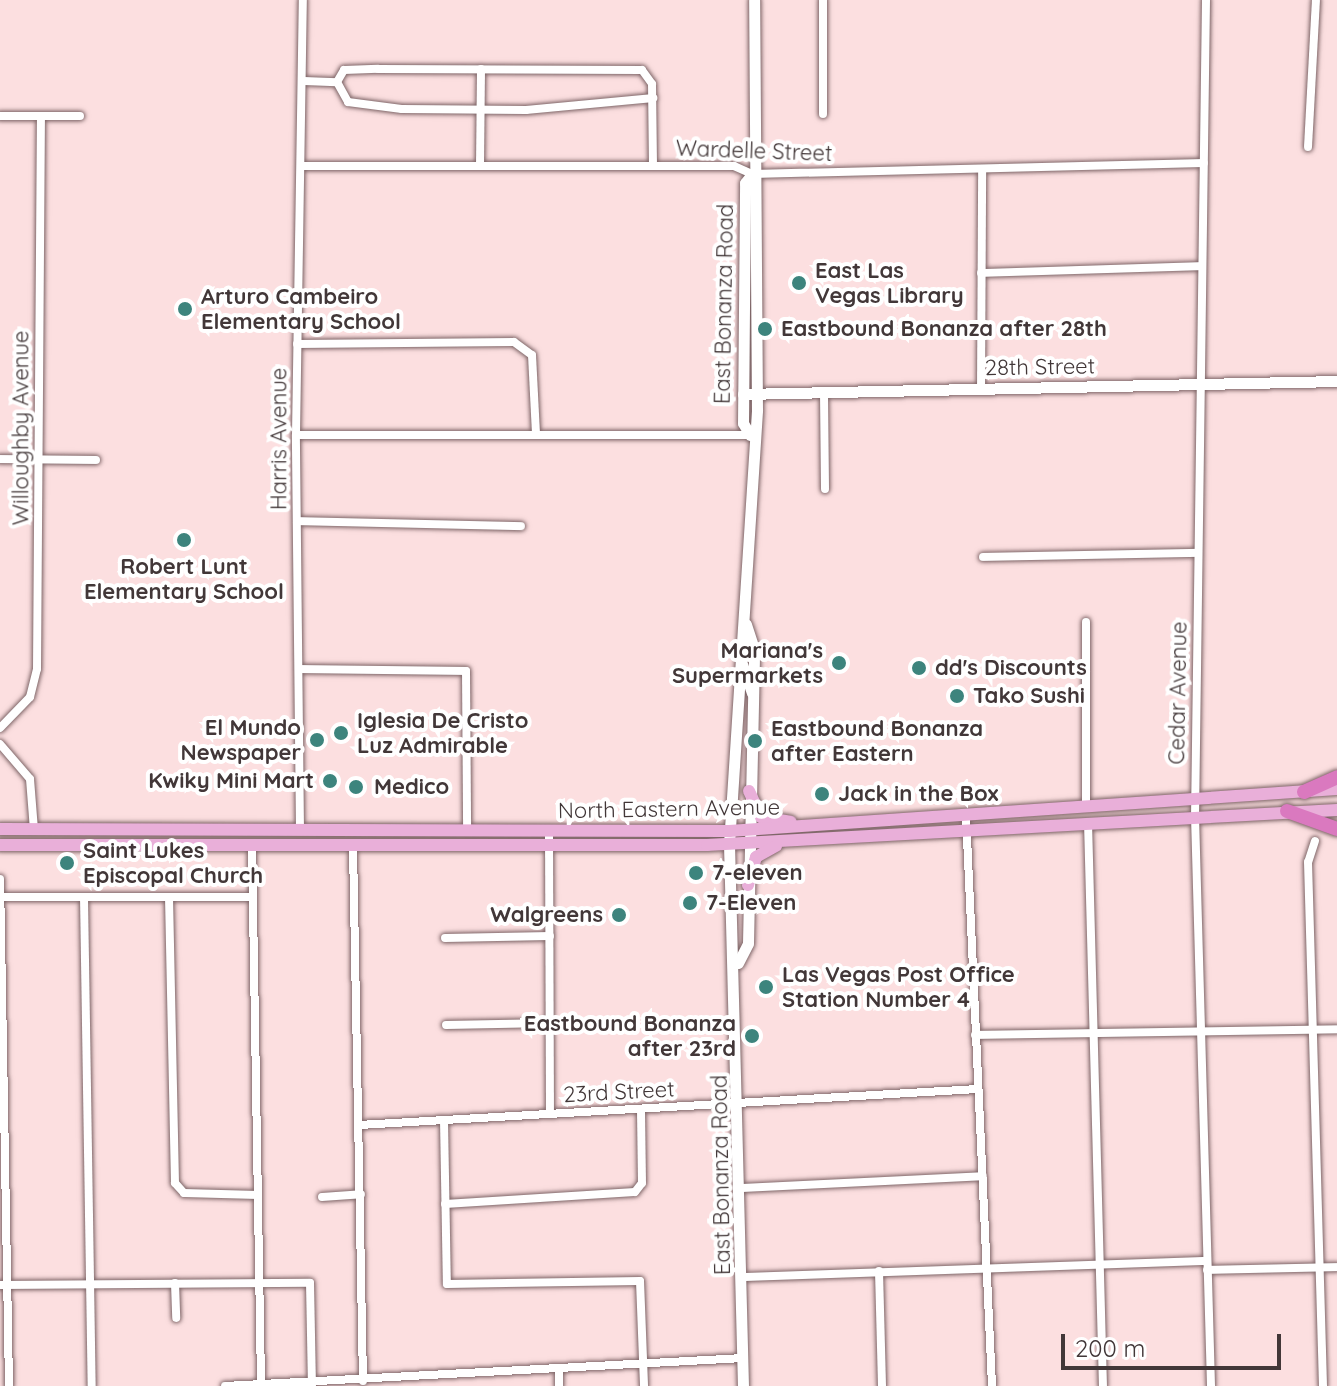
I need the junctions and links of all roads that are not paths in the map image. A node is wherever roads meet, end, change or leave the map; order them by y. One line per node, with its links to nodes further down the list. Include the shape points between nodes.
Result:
1 (303, 0): 7 (street, Harris Avenue)
2 (754, 0): 21 (main road, East Bonanza Road)
3 (823, 0): 11 (street)
4 (1206, 0): 16 (street, Cedar Avenue)
5 (1316, 0): 15 (street)
6 (481, 69): 8 (street, via 344,70); 9 (street, via 642,70 651,74); 10 (street)
7 (304, 81): 8 (street); 17 (street, Harris Avenue)
8 (337, 82): 10 (street, via 348,102)
9 (653, 98): 10 (street); 19 (street)
10 (480, 111): 18 (street)
11 (823, 114)
12 (0, 116): 13 (street)
13 (41, 116): 14 (street); 35 (street, Willoughby Avenue)
14 (80, 116)
15 (1308, 147)
16 (1204, 163): 20 (street, Wardelle Street); 22 (street, Cedar Avenue)
17 (302, 166): 18 (street, Wardelle Street); 24 (street, Harris Avenue)
18 (480, 166): 19 (street, Wardelle Street)
19 (653, 166): 21 (street, Wardelle Street, via 734,166)
20 (982, 170): 21 (street, Wardelle Street); 23 (street)
21 (752, 174): 29 (main road, East Bonanza Road, via 745,183); 30 (main road, East Bonanza Road, via 759,184)
22 (1201, 266): 23 (street); 26 (street, Cedar Avenue)
23 (981, 273): 27 (street)
24 (297, 344): 31 (street, Harris Avenue); 32 (street, via 514,342 532,355)
25 (1337, 381): 26 (main road, 28th Street)
26 (1200, 384): 27 (main road, 28th Street); 40 (street, Cedar Avenue)
27 (981, 389): 28 (main road, 28th Street)
28 (824, 393): 30 (main road, 28th Street); 37 (street)
29 (743, 394): 30 (main road, 28th Street); 33 (main road, East Bonanza Road)
30 (758, 394): 33 (main road, East Bonanza Road)
31 (296, 435): 32 (street); 38 (street, Harris Avenue)
32 (536, 435): 33 (street)
33 (750, 435): 43 (main road, East Bonanza Road)
34 (0, 459): 35 (street)
35 (39, 460): 36 (street); 47 (street, Willoughby Avenue, via 37,669 30,697)
36 (96, 460)
37 (825, 489)
38 (297, 521): 39 (street); 45 (street, Harris Avenue)
39 (521, 526)
40 (1198, 553): 41 (street); 53 (street, Cedar Avenue)
41 (983, 557)
42 (1086, 622): 54 (street)
43 (746, 623): 44 (main road, East Bonanza Road); 46 (main road, East Bonanza Road)
44 (738, 649): 46 (main road); 72 (main road, East Bonanza Road)
45 (300, 669): 65 (street, Harris Avenue); 69 (street, via 466,671)
46 (752, 693): 51 (main road, East Bonanza Road)
47 (0, 728)
48 (0, 744): 64 (street, via 30,779)
49 (1337, 777): 52 (highway)
50 (1337, 789): 52 (main road, North Eastern Avenue)
51 (749, 791): 61 (main road, via 761,817); 71 (main road, East Bonanza Road)
52 (1304, 792): 53 (main road, North Eastern Avenue)
53 (1195, 799): 54 (main road, North Eastern Avenue); 58 (street, Cedar Avenue)
54 (1086, 806): 57 (main road, North Eastern Avenue)
55 (1337, 810): 56 (main road, North Eastern Avenue)
56 (1287, 811): 58 (main road, North Eastern Avenue); 63 (highway)
57 (966, 815): 59 (main road, North Eastern Avenue); 68 (street)
58 (1195, 816): 60 (main road, North Eastern Avenue); 93 (street, Cedar Avenue)
59 (925, 818): 61 (main road, North Eastern Avenue); 70 (main road)
60 (1088, 822): 68 (main road, North Eastern Avenue); 95 (street)
61 (810, 826): 71 (main road, North Eastern Avenue)
62 (0, 829): 64 (main road, North Eastern Avenue)
63 (1337, 829)
64 (34, 830): 65 (main road, North Eastern Avenue); 73 (main road)
65 (300, 830): 66 (main road, North Eastern Avenue); 78 (main road, via 290,837 240,837)
66 (421, 830): 69 (main road, North Eastern Avenue); 80 (main road)
67 (549, 830): 69 (main road, North Eastern Avenue); 72 (main road, North Eastern Avenue); 77 (street)
68 (967, 830): 70 (main road, North Eastern Avenue); 96 (street)
69 (467, 831)
70 (883, 836): 75 (main road, North Eastern Avenue)
71 (748, 837): 72 (main road, North Eastern Avenue); 75 (main road, North Eastern Avenue); 82 (main road, East Bonanza Road)
72 (729, 838): 77 (main road, North Eastern Avenue); 89 (main road, East Bonanza Road, via 730,944)
73 (0, 839)
74 (1315, 841): 94 (street, via 1308,862)
75 (785, 842): 82 (main road, via 756,857)
76 (0, 845): 78 (main road, North Eastern Avenue)
77 (549, 845): 80 (main road, North Eastern Avenue); 87 (street)
78 (227, 846): 79 (main road, North Eastern Avenue)
79 (252, 846): 80 (main road, North Eastern Avenue); 86 (street)
80 (353, 846): 102 (street)
81 (0, 879): 83 (street)
82 (748, 885): 89 (main road, East Bonanza Road, via 748,943)
83 (0, 897): 84 (street); 107 (street)
84 (84, 897): 85 (street); 119 (street)
85 (169, 897): 86 (street); 106 (street, via 178,1190)
86 (252, 897): 106 (street)
87 (550, 936): 88 (street); 90 (street)
88 (445, 938)
89 (738, 963): 98 (main road, East Bonanza Road)
90 (550, 1023): 91 (street); 100 (street)
91 (446, 1025)
92 (1337, 1029): 94 (street)
93 (1203, 1030): 94 (street); 95 (street); 111 (street, Cedar Avenue)
94 (1312, 1030): 114 (street)
95 (1091, 1033): 96 (street); 110 (street)
96 (975, 1035): 97 (street)
97 (977, 1089): 98 (street, 23rd Street); 103 (street)
98 (740, 1103): 99 (street, 23rd Street); 104 (main road, East Bonanza Road)
99 (641, 1109): 100 (street, 23rd Street); 109 (street, via 639,1189)
100 (550, 1114): 101 (street, 23rd Street)
101 (444, 1120): 102 (street, 23rd Street); 109 (street)
102 (359, 1125): 105 (street)
103 (983, 1176): 104 (street); 112 (street)
104 (741, 1188): 116 (main road, East Bonanza Road)
105 (361, 1194): 108 (street); 125 (street)
106 (258, 1195): 118 (street)
107 (3, 1197): 120 (street)
108 (322, 1197)
109 (445, 1204): 123 (street, via 451,1288 640,1281)
110 (1099, 1263): 111 (street); 112 (street); 136 (street)
111 (1206, 1266): 114 (street); 137 (street, Cedar Avenue)
112 (989, 1267): 115 (street); 135 (street)
113 (1337, 1267): 114 (street)
114 (1321, 1268): 138 (street)
115 (879, 1271): 116 (street); 134 (street)
116 (742, 1277): 122 (main road, East Bonanza Road)
117 (175, 1283): 118 (street); 119 (street); 121 (street)
118 (259, 1283): 126 (street); 127 (street, via 310,1283)
119 (91, 1284): 120 (street); 129 (street)
120 (4, 1285): 128 (street)
121 (176, 1318)
122 (743, 1358): 123 (street); 133 (main road, East Bonanza Road)
123 (644, 1364): 124 (street); 132 (street)
124 (559, 1369): 125 (street); 131 (street)
125 (363, 1381): 127 (street)
126 (261, 1384): 127 (street); 130 (street)
127 (312, 1385)
128 (9, 1386)
129 (92, 1386)
130 (225, 1386)
131 (559, 1386)
132 (644, 1386)
133 (743, 1386)
134 (882, 1386)
135 (992, 1386)
136 (1103, 1386)
137 (1211, 1386)
138 (1323, 1386)

